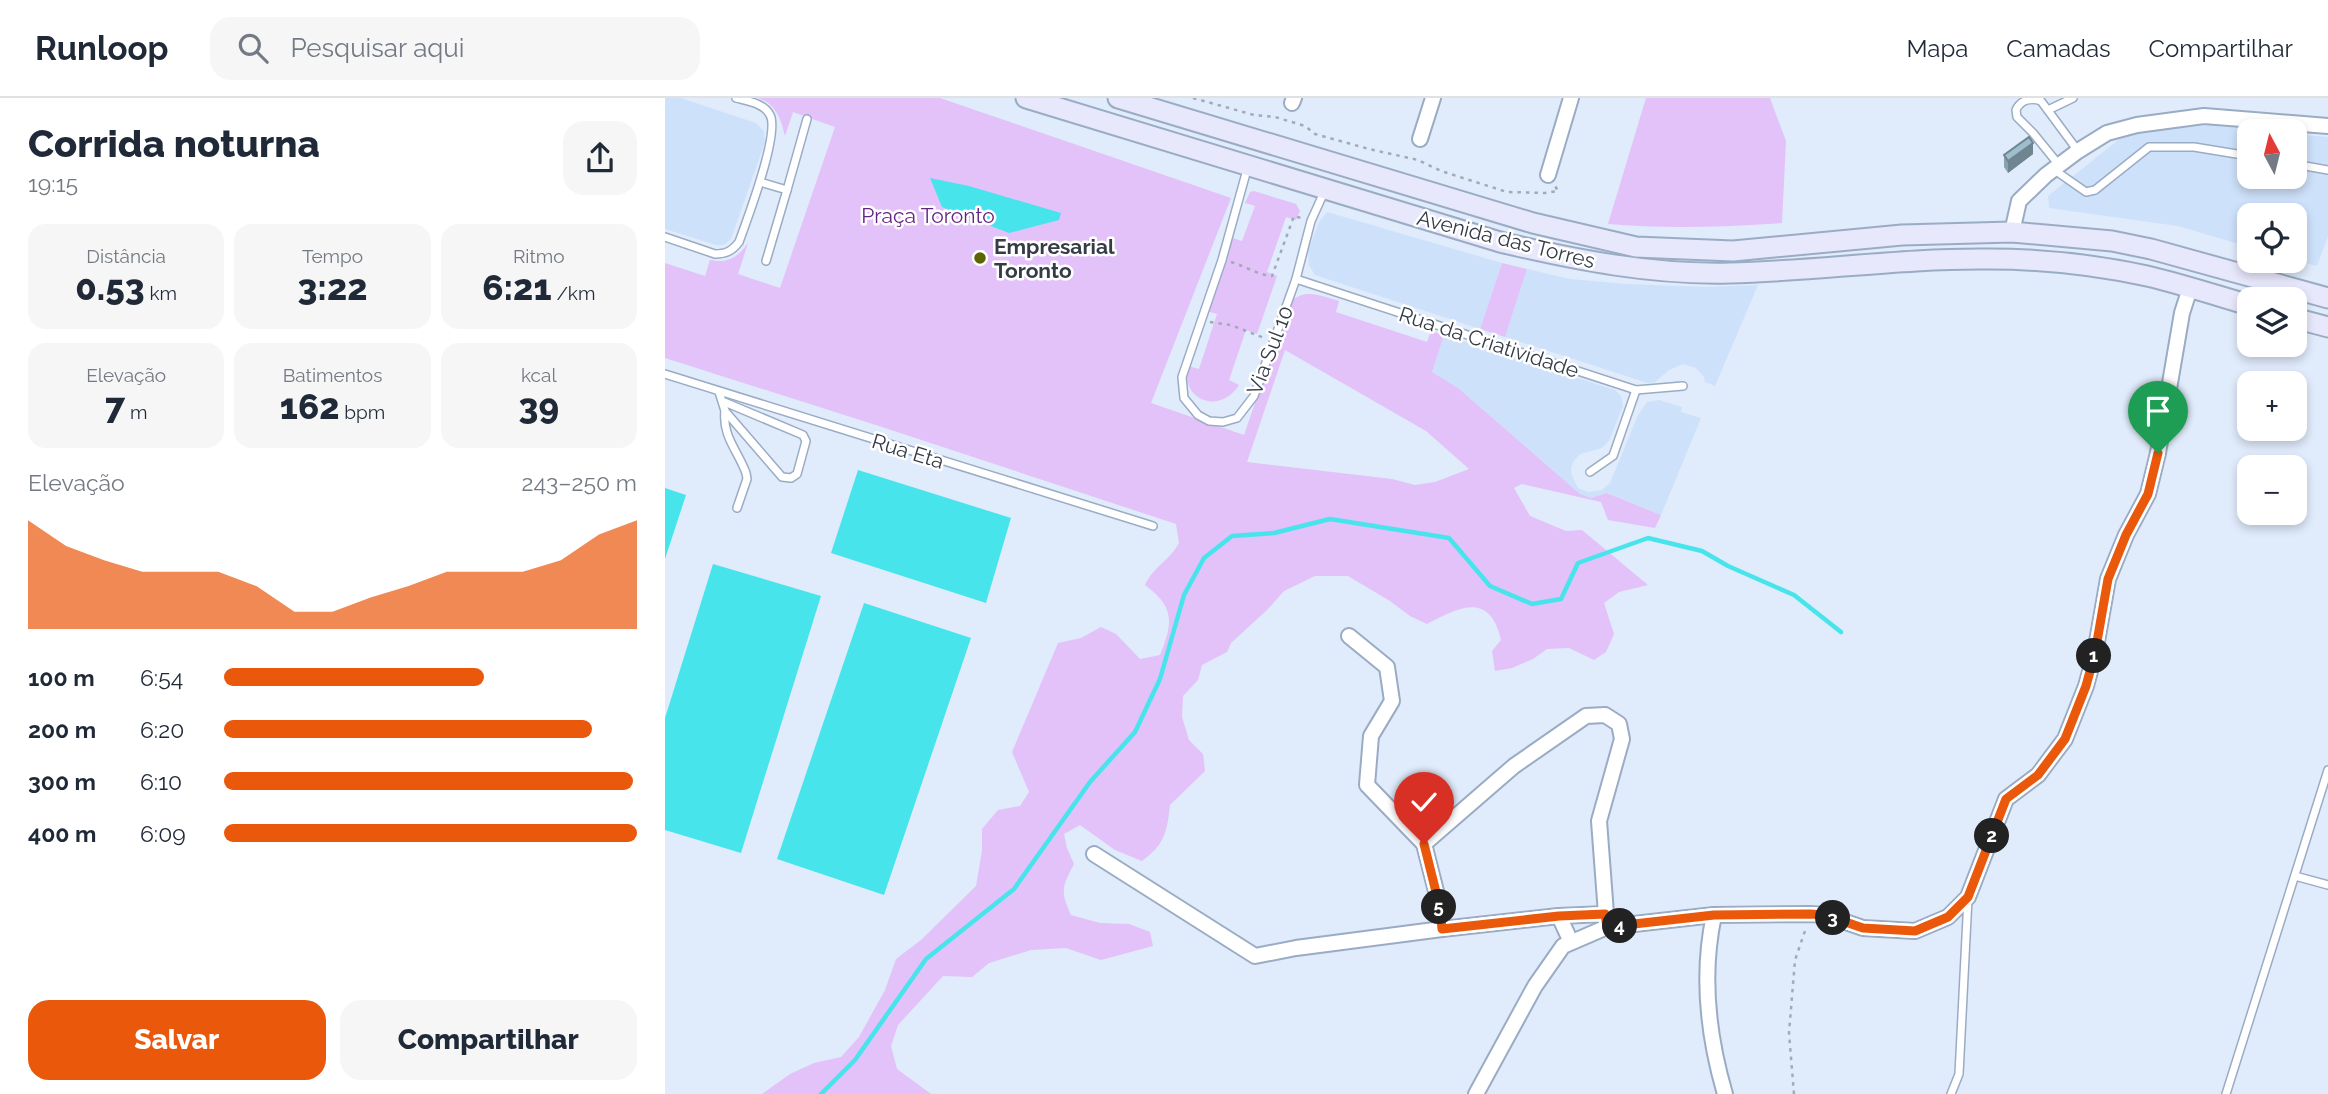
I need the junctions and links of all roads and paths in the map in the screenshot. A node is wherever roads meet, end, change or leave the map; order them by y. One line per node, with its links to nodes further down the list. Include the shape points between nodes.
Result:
1 (736, 98): 20 (lane, via 760,105 771,115 773,132)
2 (1026, 98): 15 (main road, Avenida das Torres)
3 (1118, 98): 24 (main road, Avenida das Torres, via 1533,223 1636,247 1733,251 1902,235)
4 (1193, 98): 19 (path, via 1275,117 1315,134 1418,160 1507,192 1558,191)
5 (1433, 98): 12 (street)
6 (1571, 98): 19 (street)
7 (2073, 98): 9 (lane)
8 (2017, 102): 9 (lane, via 2041,101); 17 (lane, via 2017,117)
9 (2048, 110): 13 (lane)
10 (807, 119): 22 (lane)
11 (2328, 126): 13 (street, via 2204,116 2108,133)
12 (1420, 139)
13 (2078, 151): 17 (street)
14 (2237, 154): 17 (lane, via 2194,147 2149,147 2095,190 2086,192)
15 (1248, 166): 21 (main road, Avenida das Torres); 26 (lane, Via Sul 10)
16 (2307, 166): 18 (lane)
17 (2056, 167): 24 (street, via 2019,201)
18 (2328, 170)
19 (1548, 174)
20 (760, 182): 22 (lane); 25 (lane, via 733,250 715,254)
21 (1326, 188): 23 (lane, Via Sul 10); 29 (main road, Avenida das Torres, via 1500,242 1658,271 1728,273 1988,259 2069,265)
22 (787, 190): 27 (lane)
23 (1311, 221): 26 (path, via 1294,216 1272,276); 28 (lane, Via Sul 10)
24 (2012, 232): 30 (main road, Avenida das Torres, via 2151,248)
25 (665, 237)
26 (1222, 260): 32 (lane, Via Sul 10)
27 (766, 261)
28 (1296, 279): 35 (lane, Via Sul 10); 38 (lane, Rua da Criatividade)
29 (2190, 288): 31 (main road, Avenida das Torres); 52 (street, via 2148,494 2108,579 2086,686 2065,739 2038,775 2006,799)
30 (2328, 298)
31 (2237, 302)
32 (1200, 321): 35 (path, via 1231,325); 35 (lane, Via Sul 10, via 1182,388 1191,408 1209,421 1237,418 1247,408)
33 (2307, 321): 34 (main road)
34 (2328, 327)
35 (1275, 341)
36 (665, 374): 39 (lane, Rua Eta)
37 (1683, 386): 38 (lane, Rua da Criatividade)
38 (1636, 390): 42 (lane, via 1613,456)
39 (719, 392): 40 (lane); 44 (lane, Rua Eta)
40 (722, 401): 41 (lane); 41 (lane, via 803,435 806,441 797,474 782,477)
41 (725, 411): 43 (lane, via 725,433 747,479)
42 (1590, 472)
43 (737, 508)
44 (1153, 526)
45 (1349, 636): 48 (street, via 1387,667 1392,701 1371,736 1367,785)
46 (2328, 771): 47 (lane)
47 (2325, 788): 50 (lane)
48 (1424, 844): 56 (street, via 1514,766 1586,716 1605,715 1619,724 1622,739 1599,821); 57 (street)
49 (1094, 854): 57 (street, via 1255,956)
50 (2295, 876): 51 (lane); 63 (lane)
51 (2328, 886)
52 (1968, 897): 53 (street, via 1948,917 1915,931 1863,928); 62 (lane, via 1961,1063)
53 (1810, 914): 54 (street); 61 (path, via 1795,960 1789,1033)
54 (1714, 915): 56 (street); 60 (street, via 1707,989 1711,1034)
55 (1559, 916): 56 (street); 57 (street); 58 (street)
56 (1606, 920): 58 (street)
57 (1442, 929)
58 (1571, 942): 59 (street, via 1563,946 1535,986)
59 (1476, 1094)
60 (1725, 1094)
61 (1794, 1094)
62 (1951, 1094)
63 (2226, 1094)

